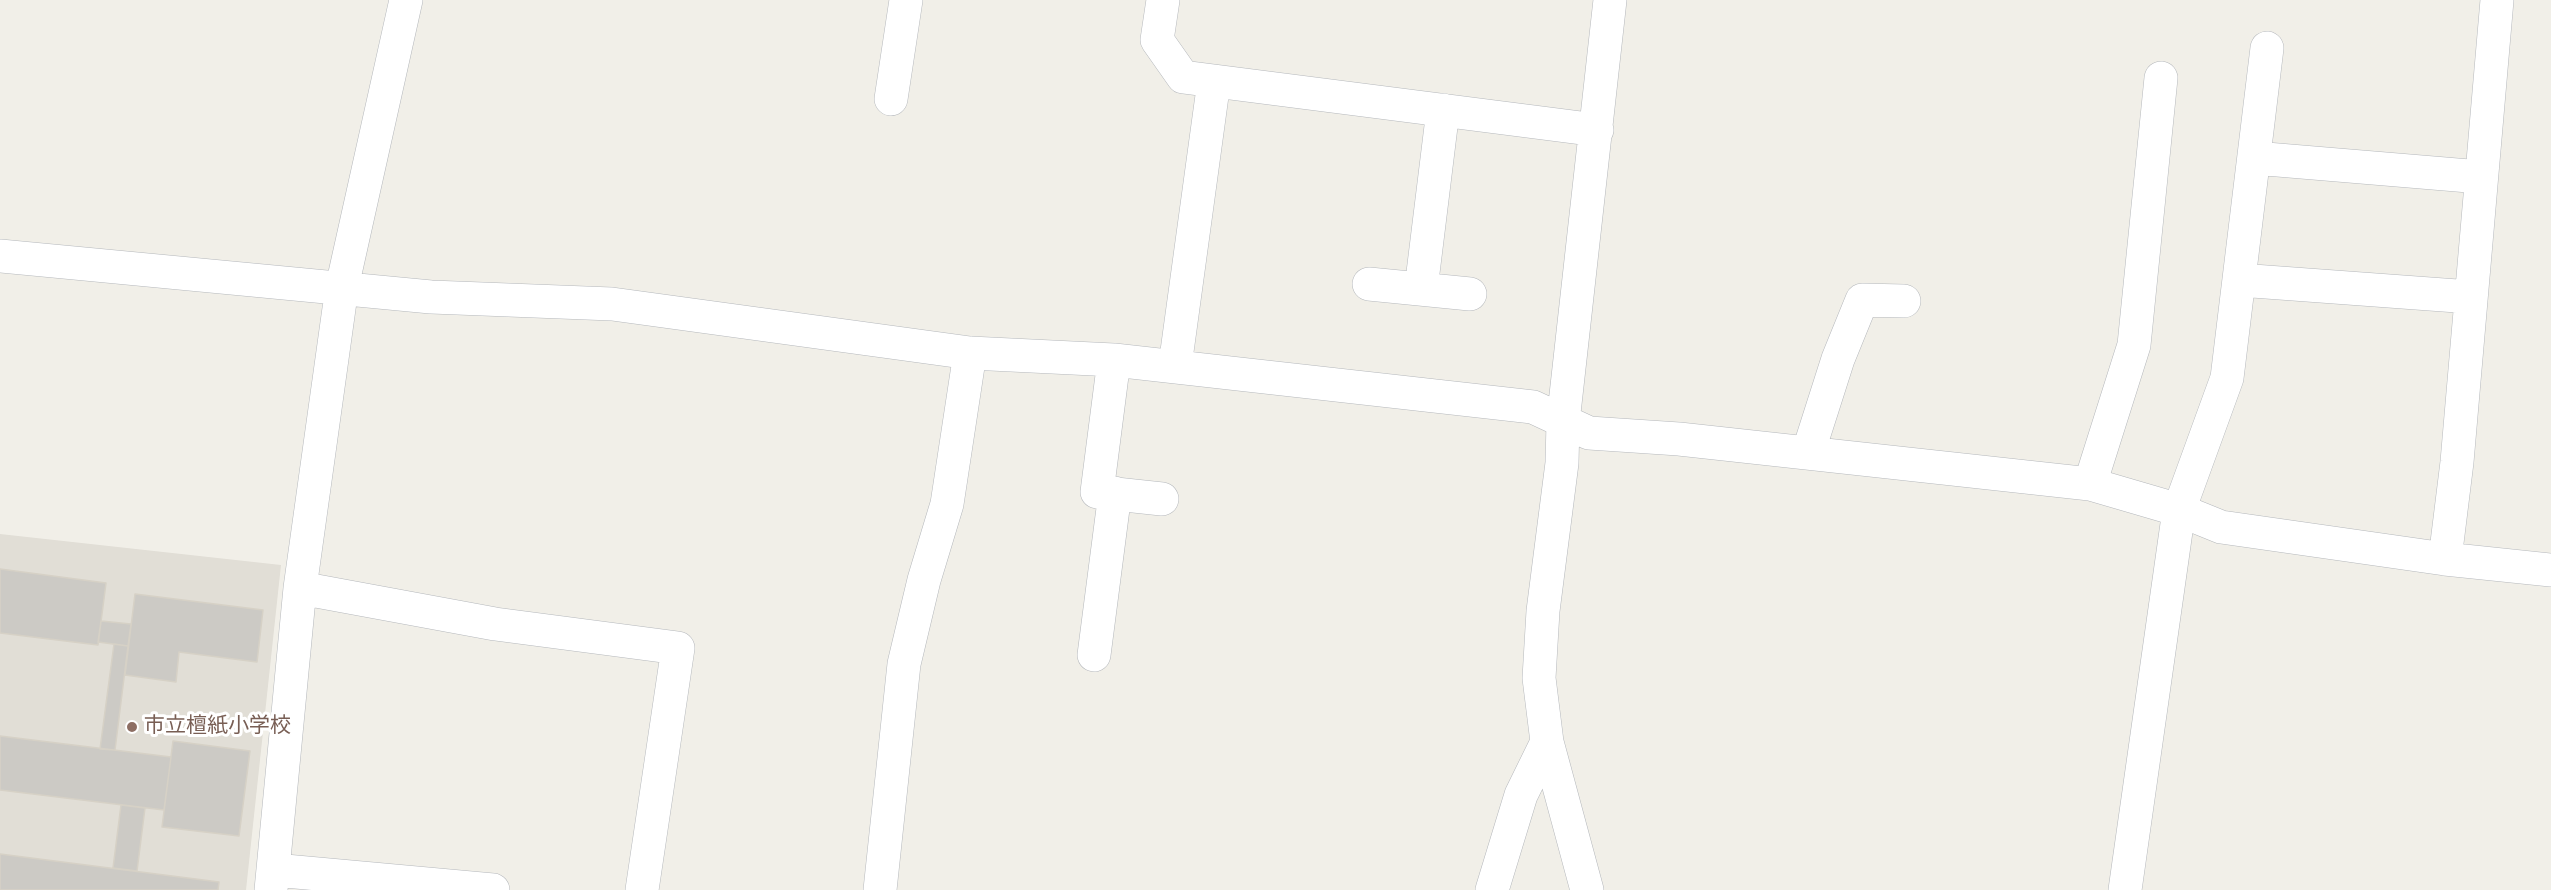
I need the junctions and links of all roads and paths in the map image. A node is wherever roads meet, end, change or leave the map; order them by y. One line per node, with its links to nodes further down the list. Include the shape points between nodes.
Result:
1 (405, 0): 17 (street)
2 (906, 0): 9 (street)
3 (1163, 0): 8 (street, via 1157,40 1183,77)
4 (1610, 0): 11 (street)
5 (2497, 0): 13 (street)
6 (2267, 48): 12 (street)
7 (2161, 78): 27 (street, via 2134,345)
8 (1214, 81): 10 (street); 24 (street)
9 (891, 99)
10 (1443, 110): 11 (street); 18 (street)
11 (1597, 130): 25 (street)
12 (2254, 158): 13 (street); 15 (street)
13 (2481, 177): 20 (street)
14 (0, 256): 17 (street)
15 (2239, 280): 20 (street); 30 (street, via 2227,378)
16 (1369, 284): 18 (street)
17 (342, 287): 22 (street, via 431,297 612,303); 33 (street)
18 (1421, 289): 19 (street)
19 (1470, 294)
20 (2471, 297): 31 (street)
21 (1904, 302): 26 (street, via 1862,300)
22 (970, 353): 23 (street); 39 (street, via 947,504 904,664)
23 (1114, 360): 24 (street); 28 (street, via 1097,492)
24 (1174, 366): 25 (street, via 1533,407)
25 (1563, 422): 26 (street, via 1589,433); 35 (street, via 1539,678)
26 (1808, 453): 27 (street)
27 (2090, 484): 30 (street)
28 (1115, 493): 29 (street); 34 (street)
29 (1162, 499)
30 (2179, 510): 31 (street, via 2221,527); 42 (street)
31 (2445, 559): 32 (street)
32 (2551, 570)
33 (300, 588): 36 (street); 38 (street, via 495,624 678,648)
34 (1094, 656)
35 (1547, 742): 40 (street, via 1521,795); 41 (street)
36 (272, 880): 37 (street)
37 (493, 890)
38 (642, 890)
39 (880, 890)
40 (1492, 890)
41 (1587, 890)
42 (2125, 890)

